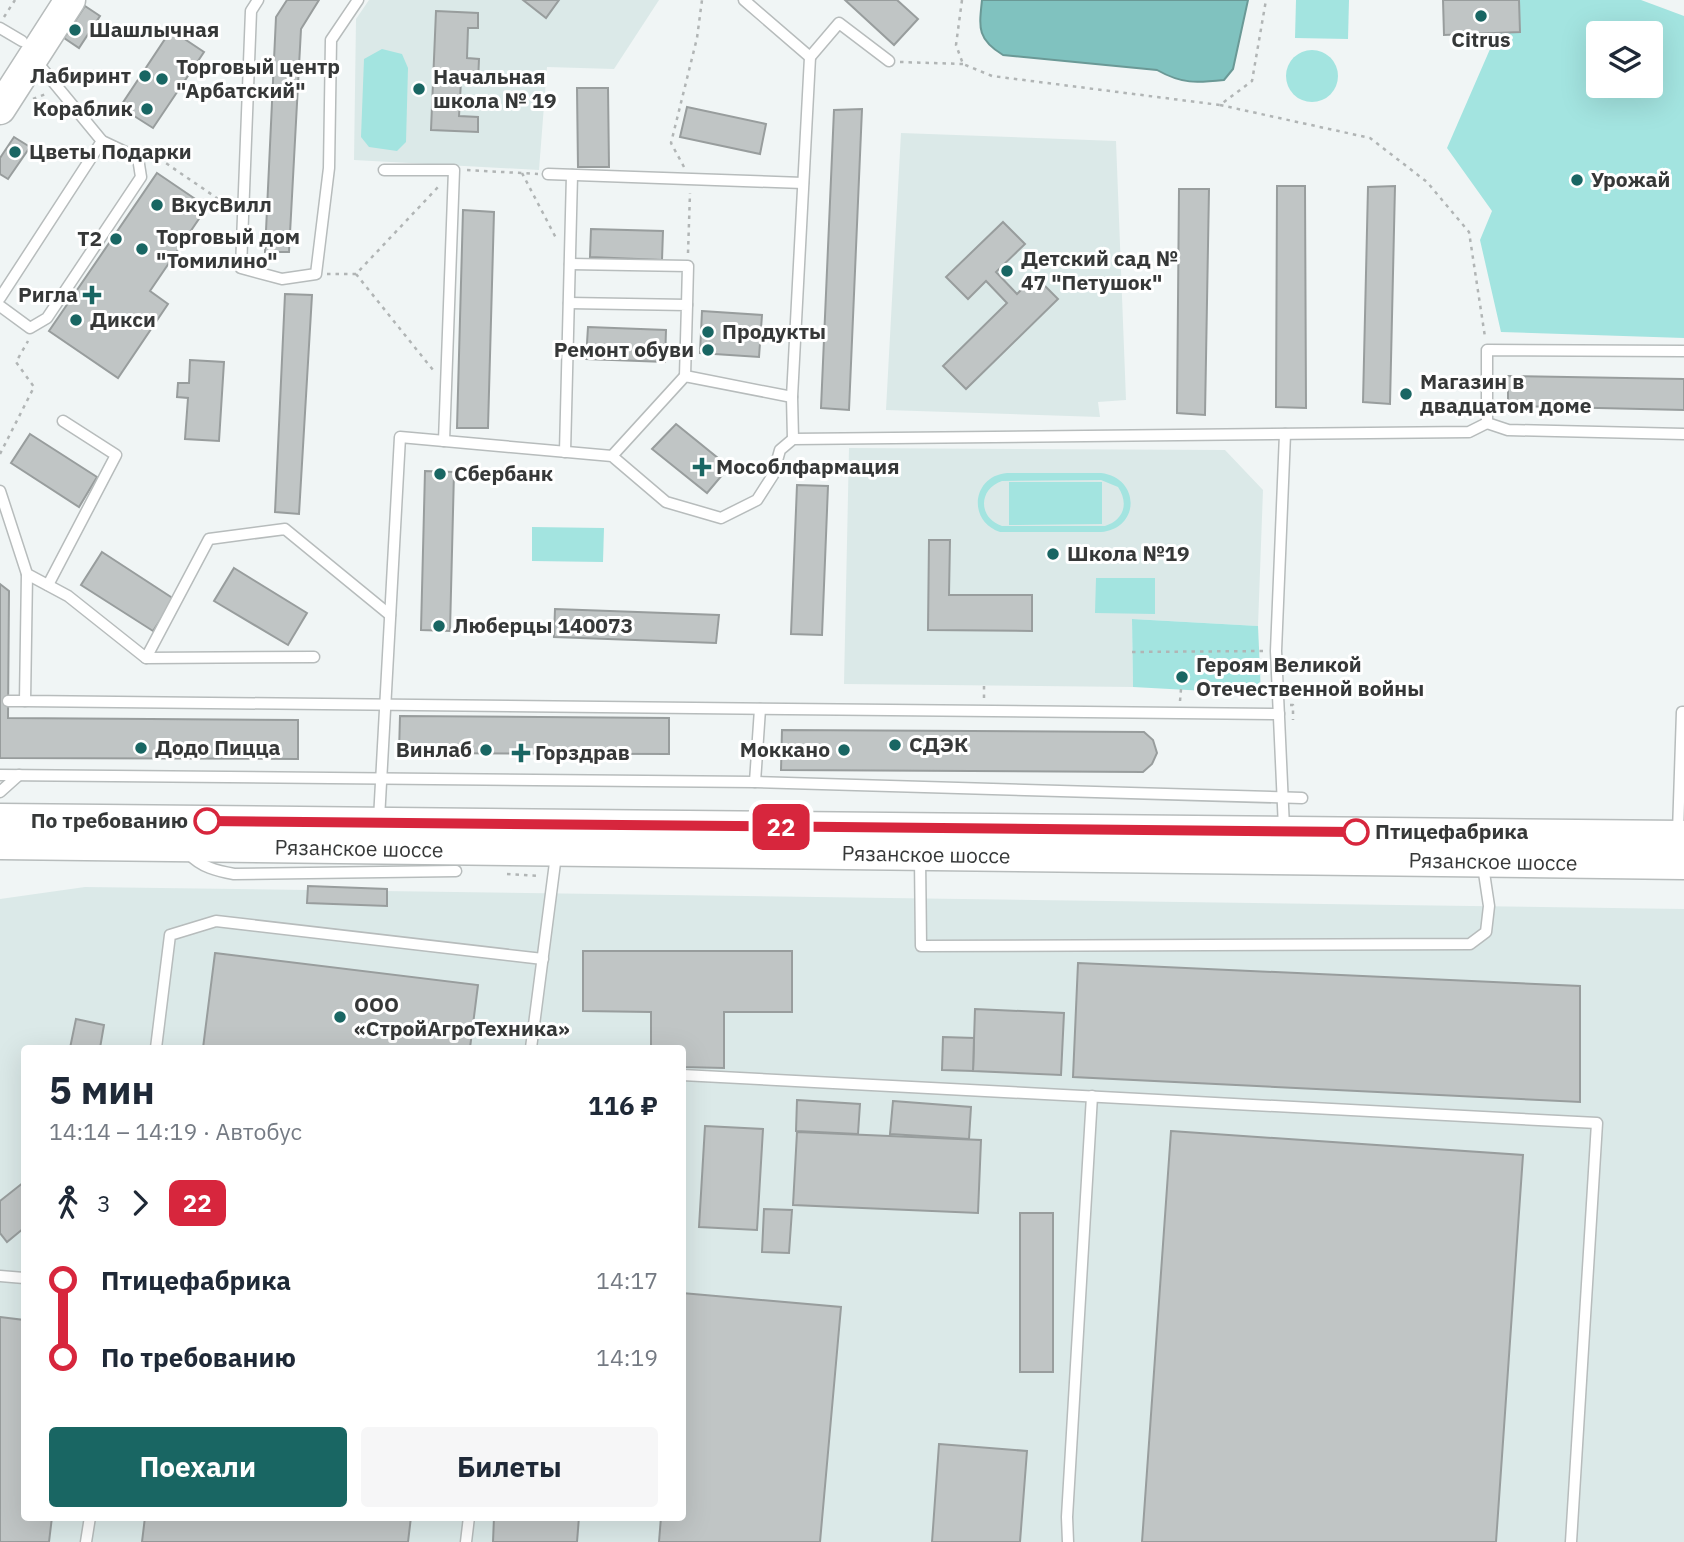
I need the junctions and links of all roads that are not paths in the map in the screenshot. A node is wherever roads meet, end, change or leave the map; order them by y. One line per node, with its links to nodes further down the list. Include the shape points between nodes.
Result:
1 (48, 0): 6 (main road)
2 (70, 0): 6 (main road)
3 (258, 0): 4 (lane, via 251,11 241,268 282,279 316,274 329,168 331,40)
4 (358, 0)
5 (744, 0): 7 (lane)
6 (14, 37): 9 (main road); 10 (main road); 11 (lane)
7 (810, 57): 8 (lane, via 839,23); 15 (lane)
8 (889, 61)
9 (0, 75)
10 (0, 109)
11 (102, 141): 17 (lane); 20 (lane, via 138,158 141,177 47,318 30,328)
12 (384, 170): 29 (lane, via 454,170)
13 (548, 174): 14 (lane)
14 (572, 175): 15 (lane); 16 (lane)
15 (803, 183): 23 (lane)
16 (570, 264): 18 (lane); 19 (lane, via 688,266)
17 (0, 298)
18 (569, 303): 19 (lane); 30 (lane)
19 (687, 305): 22 (lane)
20 (0, 306)
21 (1684, 351): 25 (lane, via 1487,350)
22 (685, 376): 23 (lane); 31 (lane)
23 (792, 397): 28 (lane)
24 (63, 421): 34 (lane, via 116,456)
25 (1487, 423): 26 (lane, via 1469,432); 27 (lane, via 1508,430)
26 (1285, 434): 28 (lane); 43 (lane, via 1276,651)
27 (1684, 434)
28 (793, 439): 31 (lane, via 780,450 773,475 757,500 721,518 666,502)
29 (444, 441): 30 (lane); 35 (lane, via 400,437)
30 (565, 452): 31 (lane)
31 (612, 456)
32 (0, 491): 33 (lane)
33 (27, 574): 34 (lane); 39 (lane)
34 (48, 585): 37 (lane)
35 (390, 615): 37 (lane, via 285,529 209,539); 40 (lane)
36 (314, 657): 37 (lane)
37 (146, 658)
38 (8, 701): 39 (lane)
39 (25, 701): 40 (lane)
40 (386, 704): 41 (lane); 46 (lane)
41 (760, 709): 43 (lane); 47 (lane)
42 (1684, 712): 51 (lane)
43 (1279, 714): 49 (lane)
44 (0, 775): 45 (lane)
45 (19, 775): 46 (lane); 48 (lane)
46 (382, 779): 47 (lane); 53 (lane)
47 (755, 782): 49 (lane)
48 (0, 792)
49 (1283, 797): 50 (lane); 54 (lane)
50 (1302, 798)
51 (1681, 804): 56 (lane)
52 (0, 819): 53 (main road, Рязанское шоссе)
53 (379, 823): 54 (main road, Рязанское шоссе)
54 (1284, 831): 56 (main road, Рязанское шоссе)
55 (0, 844): 57 (main road, Рязанское шоссе)
56 (1682, 845): 60 (main road, Рязанское шоссе)
57 (182, 847): 58 (main road, Рязанское шоссе); 61 (lane, via 213,870 234,874)
58 (556, 851): 59 (main road, Рязанское шоссе); 62 (lane)
59 (920, 855): 60 (main road, Рязанское шоссе); 60 (lane, via 921,946 1470,944 1486,932 1489,906)
60 (1483, 862)
61 (456, 871)
62 (543, 960): 63 (lane, via 216,921 170,935); 64 (lane)
63 (156, 1045)
64 (531, 1045)
65 (686, 1075): 66 (lane)
66 (1092, 1096): 73 (lane); 74 (lane, via 1597,1123)
67 (0, 1276): 68 (lane)
68 (21, 1278)
69 (89, 1521): 71 (lane)
70 (469, 1521): 72 (lane)
71 (86, 1542)
72 (466, 1542)
73 (1068, 1542)
74 (1571, 1542)

